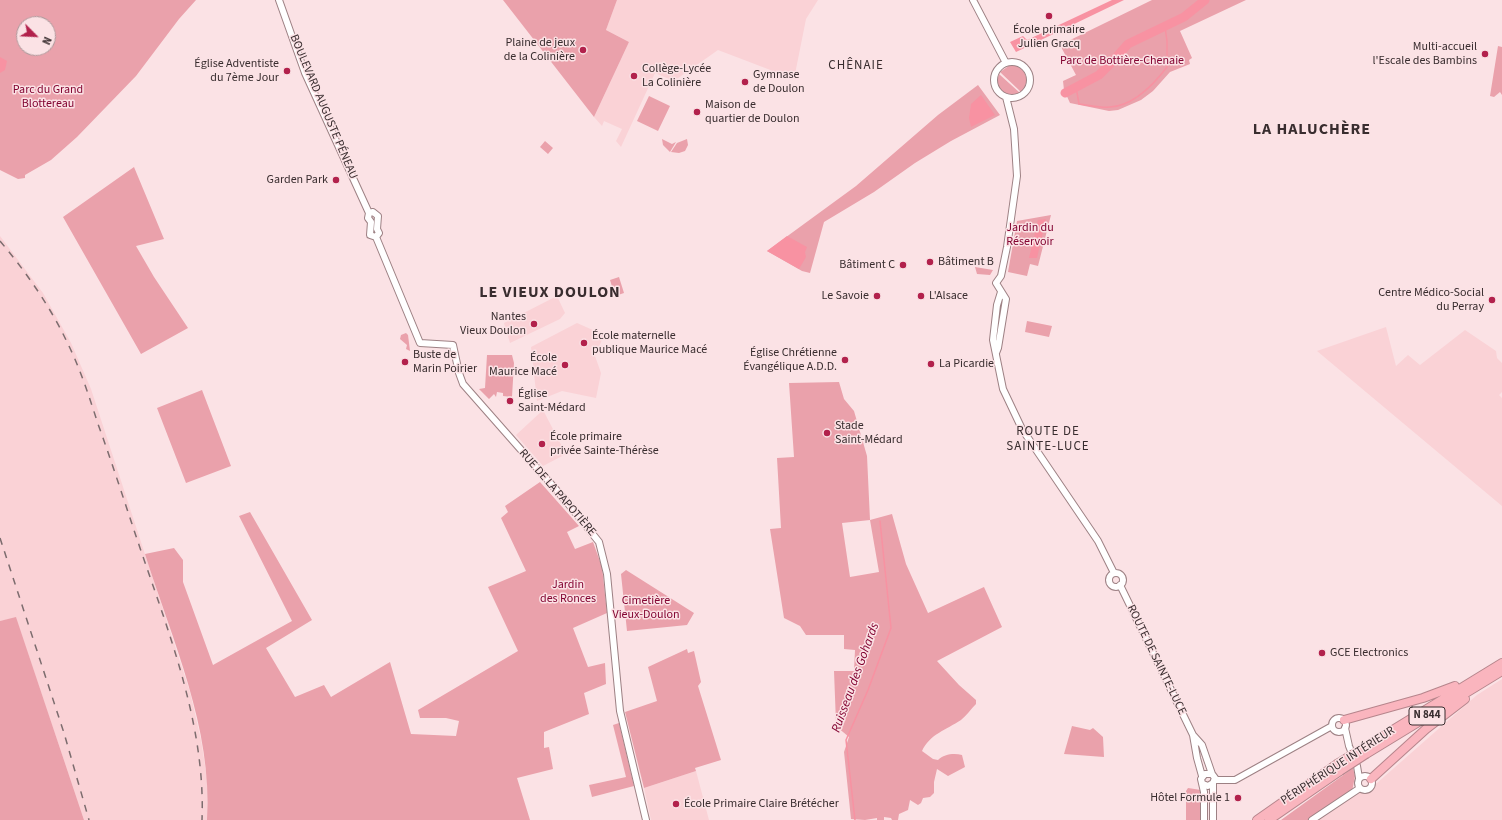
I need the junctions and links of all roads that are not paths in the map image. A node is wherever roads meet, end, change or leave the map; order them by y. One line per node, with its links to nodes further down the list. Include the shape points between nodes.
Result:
1 (279, 0): 7 (street, BOULEVARD AUGUSTE PÉNEAU, via 305,73 369,214 376,213 374,230 379,233 376,237)
2 (973, 0): 3 (street)
3 (1006, 63): 4 (street, via 998,69 994,78 997,91); 5 (street, via 1024,67 1029,75 1027,89)
4 (1006, 97): 5 (street); 6 (street, ROUTE DE SAINTE-LUCE)
5 (1016, 97): 6 (street, ROUTE DE SAINTE-LUCE)
6 (1013, 120): 8 (street, ROUTE DE SAINTE-LUCE, via 1017,176 1007,247 1001,276 996,283 1006,299 996,353 1000,381 1015,417 1098,541)
7 (420, 343): 28 (street, RUE DE LA PAPOTIÈRE, via 453,345 463,384 599,542 607,574 620,711)
8 (1114, 574): 9 (street, ROUTE DE SAINTE-LUCE, via 1120,574 1122,577); 9 (street, ROUTE DE SAINTE-LUCE, via 1110,577 1111,583)
9 (1120, 585): 17 (street, ROUTE DE SAINTE-LUCE)
10 (1502, 663): 13 (highway, PÉRIPHÉRIQUE INTÉRIEUR / N 844)
11 (1502, 671): 12 (highway, N 844)
12 (1488, 679): 19 (highway, N 844); 23 (highway, via 1483,687 1426,729)
13 (1471, 682): 14 (highway, via 1462,682); 19 (highway, PÉRIPHÉRIQUE INTÉRIEUR / N 844)
14 (1345, 724): 15 (street, via 1340,718 1336,719); 16 (street, via 1342,731); 18 (street)
15 (1332, 726): 16 (street); 25 (street, via 1235,780)
16 (1337, 732): 18 (street)
17 (1193, 735): 22 (street, ROUTE DE SAINTE-LUCE); 25 (street, ROUTE DE SAINTE-LUCE, via 1202,745)
18 (1349, 746): 20 (street)
19 (1366, 750): 21 (highway, N 844, bridge)
20 (1357, 766): 23 (street); 24 (street)
21 (1338, 768): 31 (highway, PÉRIPHÉRIQUE INTÉRIEUR / N 844); 32 (highway, N 844)
22 (1202, 776): 25 (street, via 1206,773); 26 (street, ROUTE DE SAINTE-LUCE)
23 (1369, 777): 24 (street); 27 (street, via 1372,784 1369,789)
24 (1359, 778): 27 (street)
25 (1213, 779): 26 (street, via 1208,786); 30 (street, ROUTE DE SAINTE-LUCE)
26 (1203, 784): 29 (street)
27 (1360, 788): 33 (street)
28 (646, 820)
29 (1204, 820)
30 (1214, 820)
31 (1257, 820)
32 (1269, 820)
33 (1312, 820)

